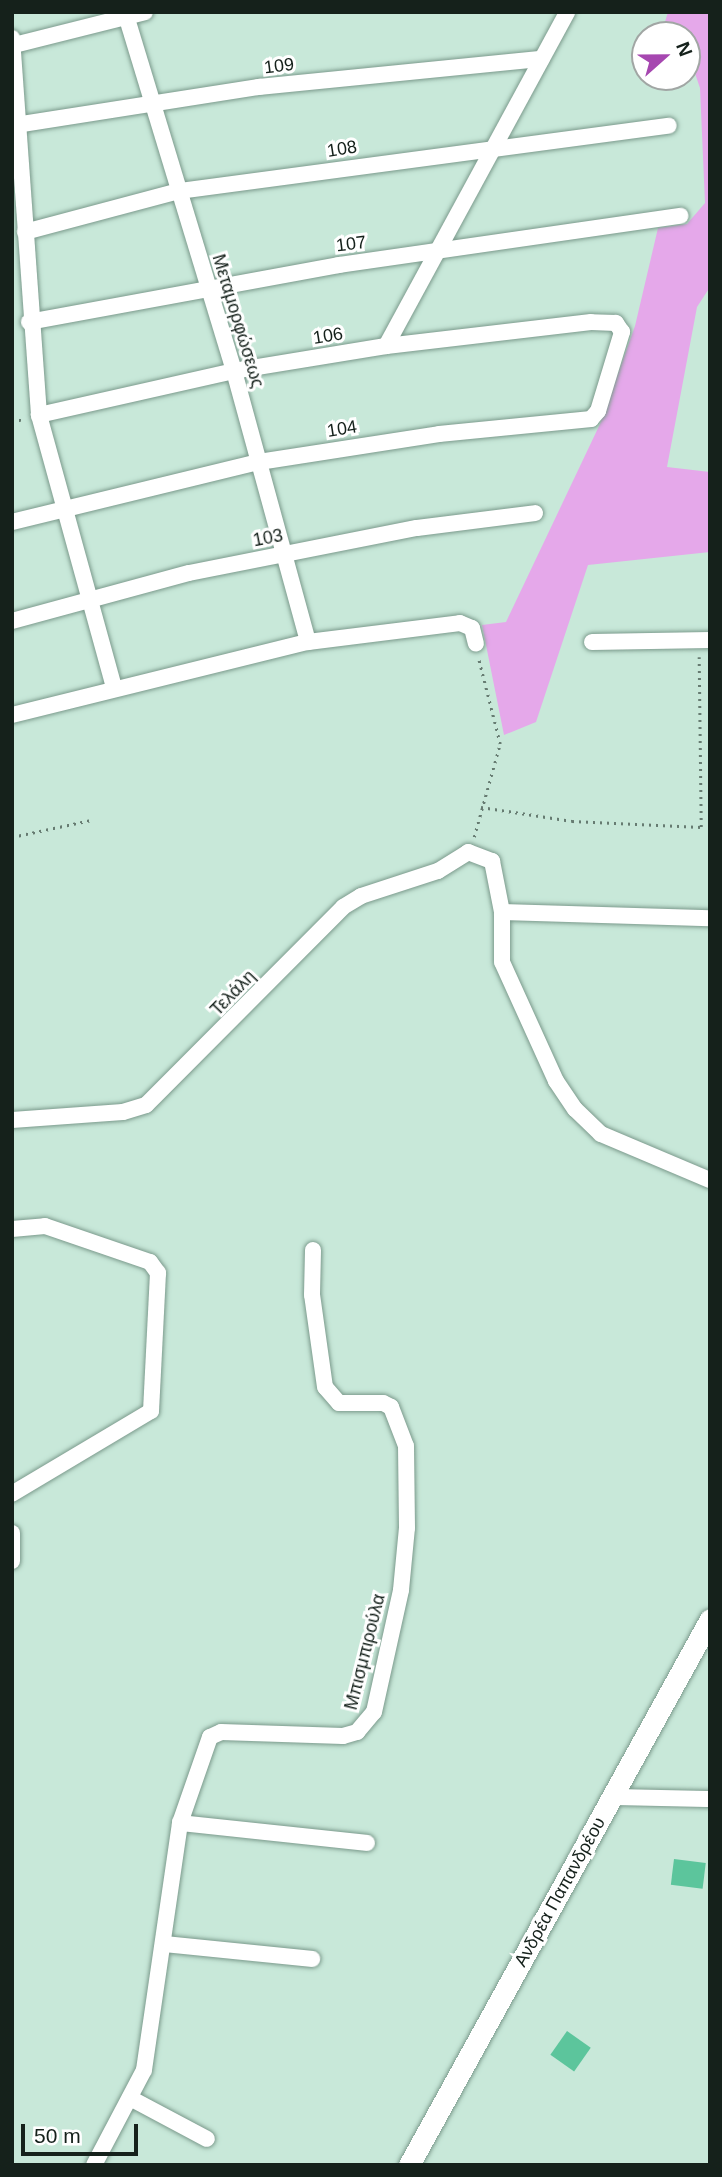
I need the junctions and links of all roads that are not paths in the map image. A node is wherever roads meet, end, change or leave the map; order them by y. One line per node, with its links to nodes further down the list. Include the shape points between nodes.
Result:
1 (145, 12): 3 (street)
2 (567, 12): 5 (street)
3 (125, 14): 4 (street); 6 (street, Μεταμορφώσεως)
4 (13, 42): 7 (street)
5 (542, 59): 6 (street, 109, via 324,79); 9 (street)
6 (151, 105): 7 (street, 109); 10 (street, Μεταμορφώσεως)
7 (22, 124): 12 (street)
8 (669, 126): 9 (street, 108)
9 (490, 150): 10 (street, 108); 13 (street)
10 (179, 191): 12 (street, 108); 14 (street, Μεταμορφώσεως)
11 (680, 216): 13 (street, 107)
12 (25, 232): 15 (street)
13 (436, 253): 14 (street, 107, via 339,264); 17 (street)
14 (209, 288): 15 (street, 107); 18 (street, Μεταμορφώσεως)
15 (29, 322): 19 (street)
16 (622, 332): 17 (street, 106, via 616,323 591,322); 20 (street, 104, via 598,411 591,419 439,434)
17 (387, 346): 18 (street, 106)
18 (234, 371): 19 (street, 106); 20 (street, Μεταμορφώσεως)
19 (39, 415): 21 (street)
20 (259, 462): 21 (street, 104); 24 (street, Μεταμορφώσεως)
21 (63, 507): 23 (street, 104); 25 (street)
22 (535, 513): 24 (street, 103, via 417,528)
23 (12, 522)
24 (285, 555): 25 (street, 103, via 189,573); 28 (street, Μεταμορφώσεως)
25 (91, 601): 26 (street, 103); 31 (street)
26 (12, 621)
27 (704, 640): 29 (street)
28 (308, 642): 30 (street, via 460,623 472,628); 31 (street)
29 (592, 642)
30 (476, 644)
31 (114, 688): 32 (street)
32 (12, 715)
33 (502, 912): 34 (street); 35 (street, Τελάλη, via 492,860 468,852 438,871 361,896 343,906 146,1105 123,1112); 36 (street, via 502,962 510,986 556,1081 575,1109 601,1134)
34 (710, 918)
35 (12, 1120)
36 (710, 1180)
37 (12, 1229): 39 (street, via 45,1226 150,1262 158,1273 151,1411)
38 (313, 1250): 45 (street, Μπισμπιρούλα, via 312,1295 325,1387 339,1403 391,1407 406,1446 407,1528 401,1590 374,1712 357,1732 344,1736 213,1734)
39 (12, 1494)
40 (12, 1535): 41 (street)
41 (12, 1561)
42 (710, 1619): 43 (main road, Ανδρέα Παπανδρέου)
43 (612, 1797): 44 (street); 52 (main road, Ανδρέα Παπανδρέου)
44 (710, 1799)
45 (180, 1823): 46 (street, via 316,1834); 47 (street, Μπισμπιρούλα)
46 (367, 1843)
47 (165, 1944): 48 (street); 49 (street, Μπισμπιρούλα, via 145,2070)
48 (312, 1959)
49 (130, 2098): 50 (street); 51 (street, Μπισμπιρούλα)
50 (207, 2138)
51 (94, 2165)
52 (409, 2165)

